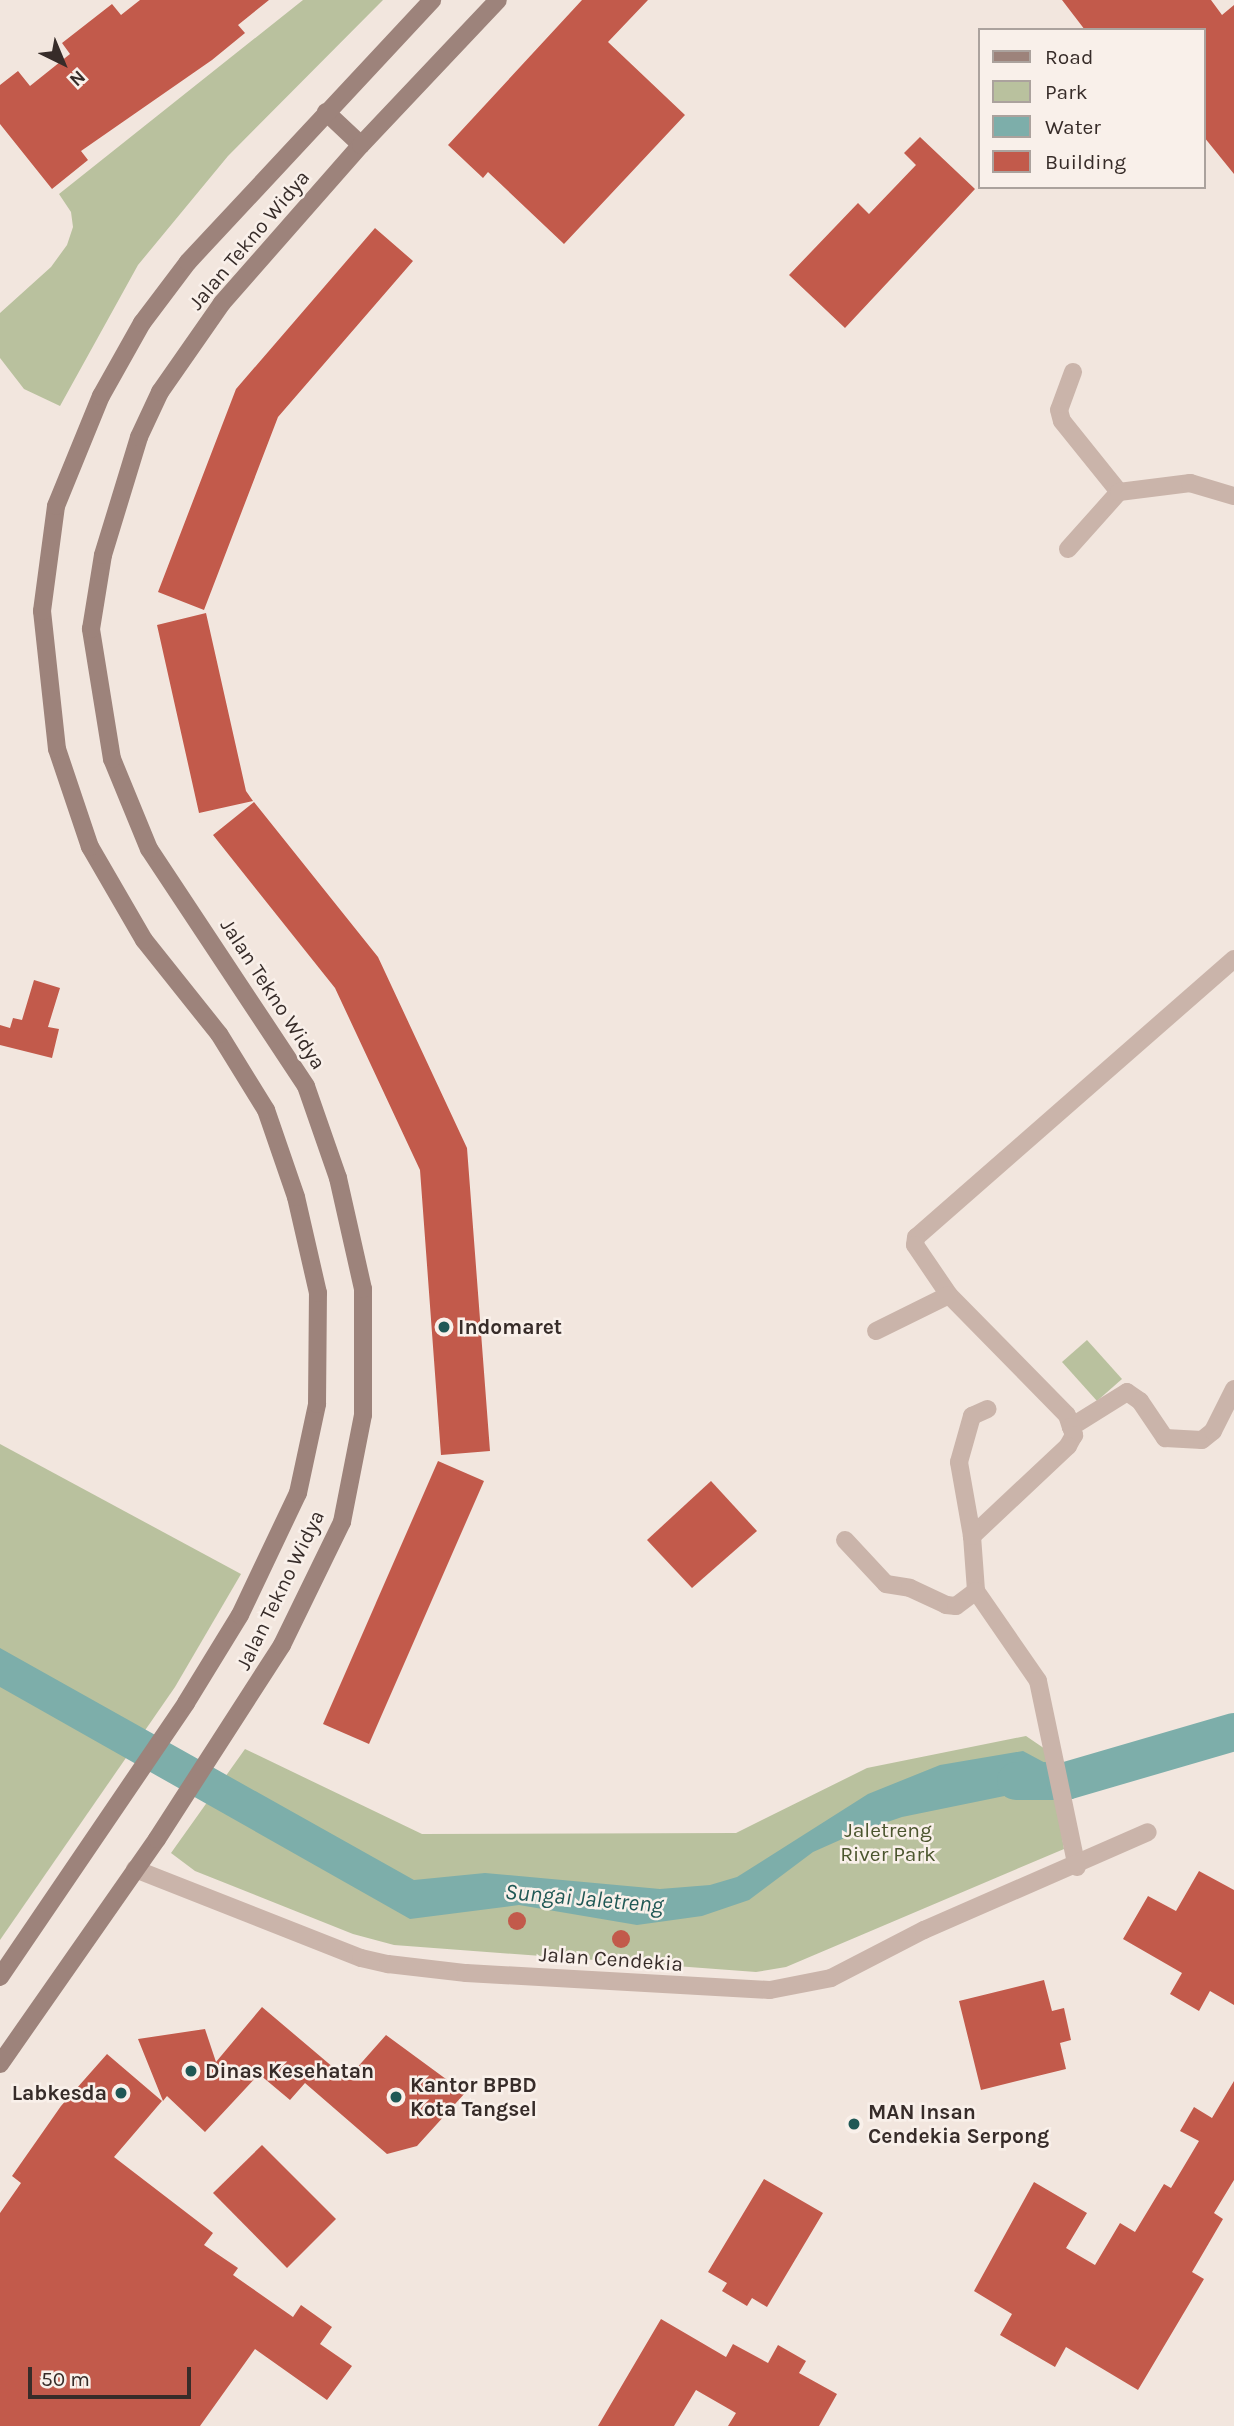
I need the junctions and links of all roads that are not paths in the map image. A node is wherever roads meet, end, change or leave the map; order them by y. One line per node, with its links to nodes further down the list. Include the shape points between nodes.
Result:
1 (432, 0): 3 (main road, Jalan Tekno Widya)
2 (498, 0): 4 (main road, Jalan Tekno Widya)
3 (326, 112): 4 (main road); 21 (main road, Jalan Tekno Widya, via 188,262 142,323 101,396 56,506 42,611 57,749 90,847 144,940 219,1034 266,1110 296,1197 318,1293 317,1404 298,1493 240,1615 186,1703)
4 (361, 145): 20 (main road, Jalan Tekno Widya, via 222,303 160,392 139,437 103,555 91,629 117,772 149,849 306,1086 338,1178 363,1289 363,1415 342,1522 282,1646)
5 (1073, 372): 6 (street, via 1059,410 1062,421)
6 (1119, 492): 7 (street, via 1190,483); 8 (street)
7 (1234, 496)
8 (1068, 549)
9 (1234, 959): 10 (street, via 916,1237 919,1253)
10 (949, 1295): 11 (street); 14 (street, via 1067,1415)
11 (876, 1331)
12 (1234, 1390): 14 (street, via 1213,1431 1202,1440 1165,1438 1140,1401 1127,1392)
13 (988, 1409): 15 (street, via 972,1416 959,1462)
14 (1071, 1427): 15 (street, via 1074,1435 1068,1446)
15 (972, 1536): 17 (street)
16 (845, 1540): 17 (street, via 886,1584 956,1606)
17 (976, 1591): 19 (street, via 1038,1681)
18 (1148, 1832): 19 (street, Jalan Cendekia)
19 (1077, 1867): 20 (street, Jalan Cendekia, via 924,1930 831,1978 770,1990 466,1973 388,1964 361,1958)
20 (135, 1868): 22 (main road, Jalan Tekno Widya)
21 (0, 1977)
22 (0, 2064)

